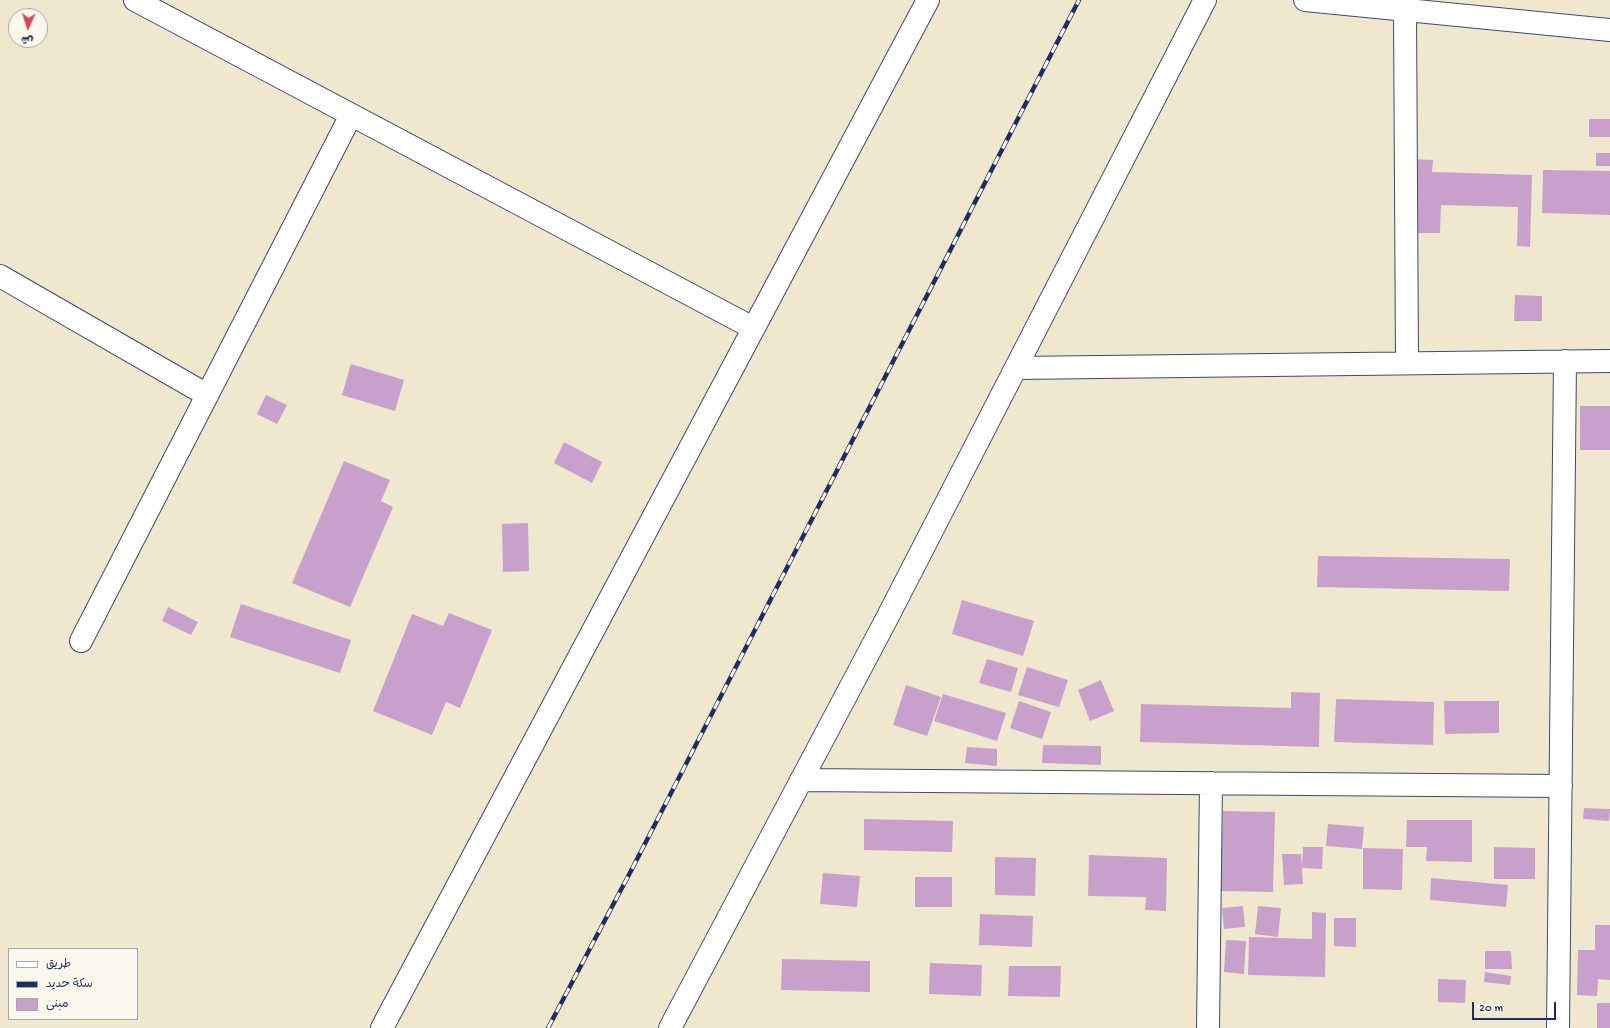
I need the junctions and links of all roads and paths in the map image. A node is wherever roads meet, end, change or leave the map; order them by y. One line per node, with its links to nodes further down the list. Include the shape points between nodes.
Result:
1 (135, 0): 7 (street)
2 (928, 0): 9 (street)
3 (1205, 0): 13 (street)
4 (1305, 0): 5 (street)
5 (1406, 10): 6 (street); 12 (street)
6 (1610, 30)
7 (351, 115): 9 (street); 14 (street)
8 (0, 276): 14 (street)
9 (753, 328): 19 (street)
10 (1565, 361): 11 (street); 12 (street); 18 (street)
11 (1610, 361)
12 (1407, 362): 13 (street)
13 (1016, 368): 16 (street)
14 (207, 395): 15 (street)
15 (81, 641)
16 (801, 780): 17 (street); 20 (street)
17 (1211, 783): 18 (street); 21 (street)
18 (1561, 786): 22 (street)
19 (382, 1028)
20 (670, 1028)
21 (1208, 1028)
22 (1558, 1028)

